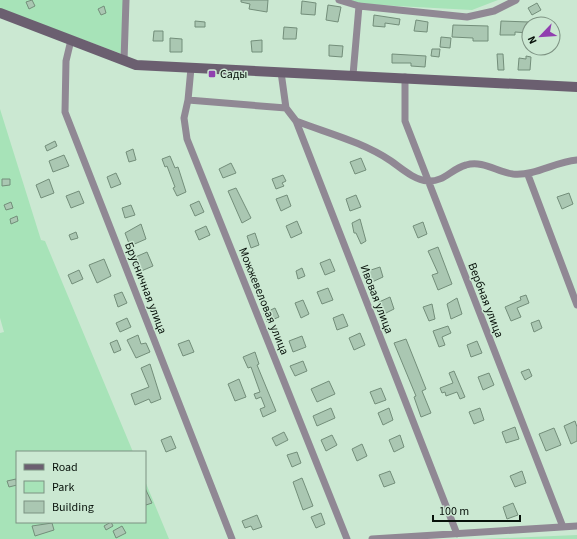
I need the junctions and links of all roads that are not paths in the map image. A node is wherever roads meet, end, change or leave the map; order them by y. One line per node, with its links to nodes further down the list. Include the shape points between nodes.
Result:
1 (126, 0): 7 (street)
2 (339, 0): 4 (street)
3 (516, 0): 4 (street, via 494,11 467,17)
4 (359, 6): 10 (street)
5 (0, 13): 6 (street)
6 (72, 40): 7 (street); 23 (street, Брусничная улица, via 66,61 65,112)
7 (124, 61): 8 (street, via 136,65)
8 (191, 68): 9 (street); 13 (street, Можжевеловая улица)
9 (281, 72): 10 (street); 14 (street, Ивовая улица)
10 (353, 74): 11 (street)
11 (405, 77): 12 (street); 18 (street, Вербная улица, via 404,121)
12 (577, 87)
13 (188, 100): 14 (street); 24 (street, Можжевеловая улица, via 184,118 187,139)
14 (286, 108): 15 (street, Ивовая улица)
15 (296, 121): 18 (street, via 379,153 413,176); 22 (street, Ивовая улица)
16 (577, 160): 17 (street)
17 (528, 174): 18 (street, via 511,174 484,165 467,165 456,169 444,179); 19 (street)
18 (427, 181): 21 (street, Вербная улица)
19 (577, 305)
20 (577, 526): 21 (street)
21 (563, 527): 22 (street)
22 (457, 534): 25 (street)
23 (232, 539)
24 (347, 539)
25 (372, 539)

